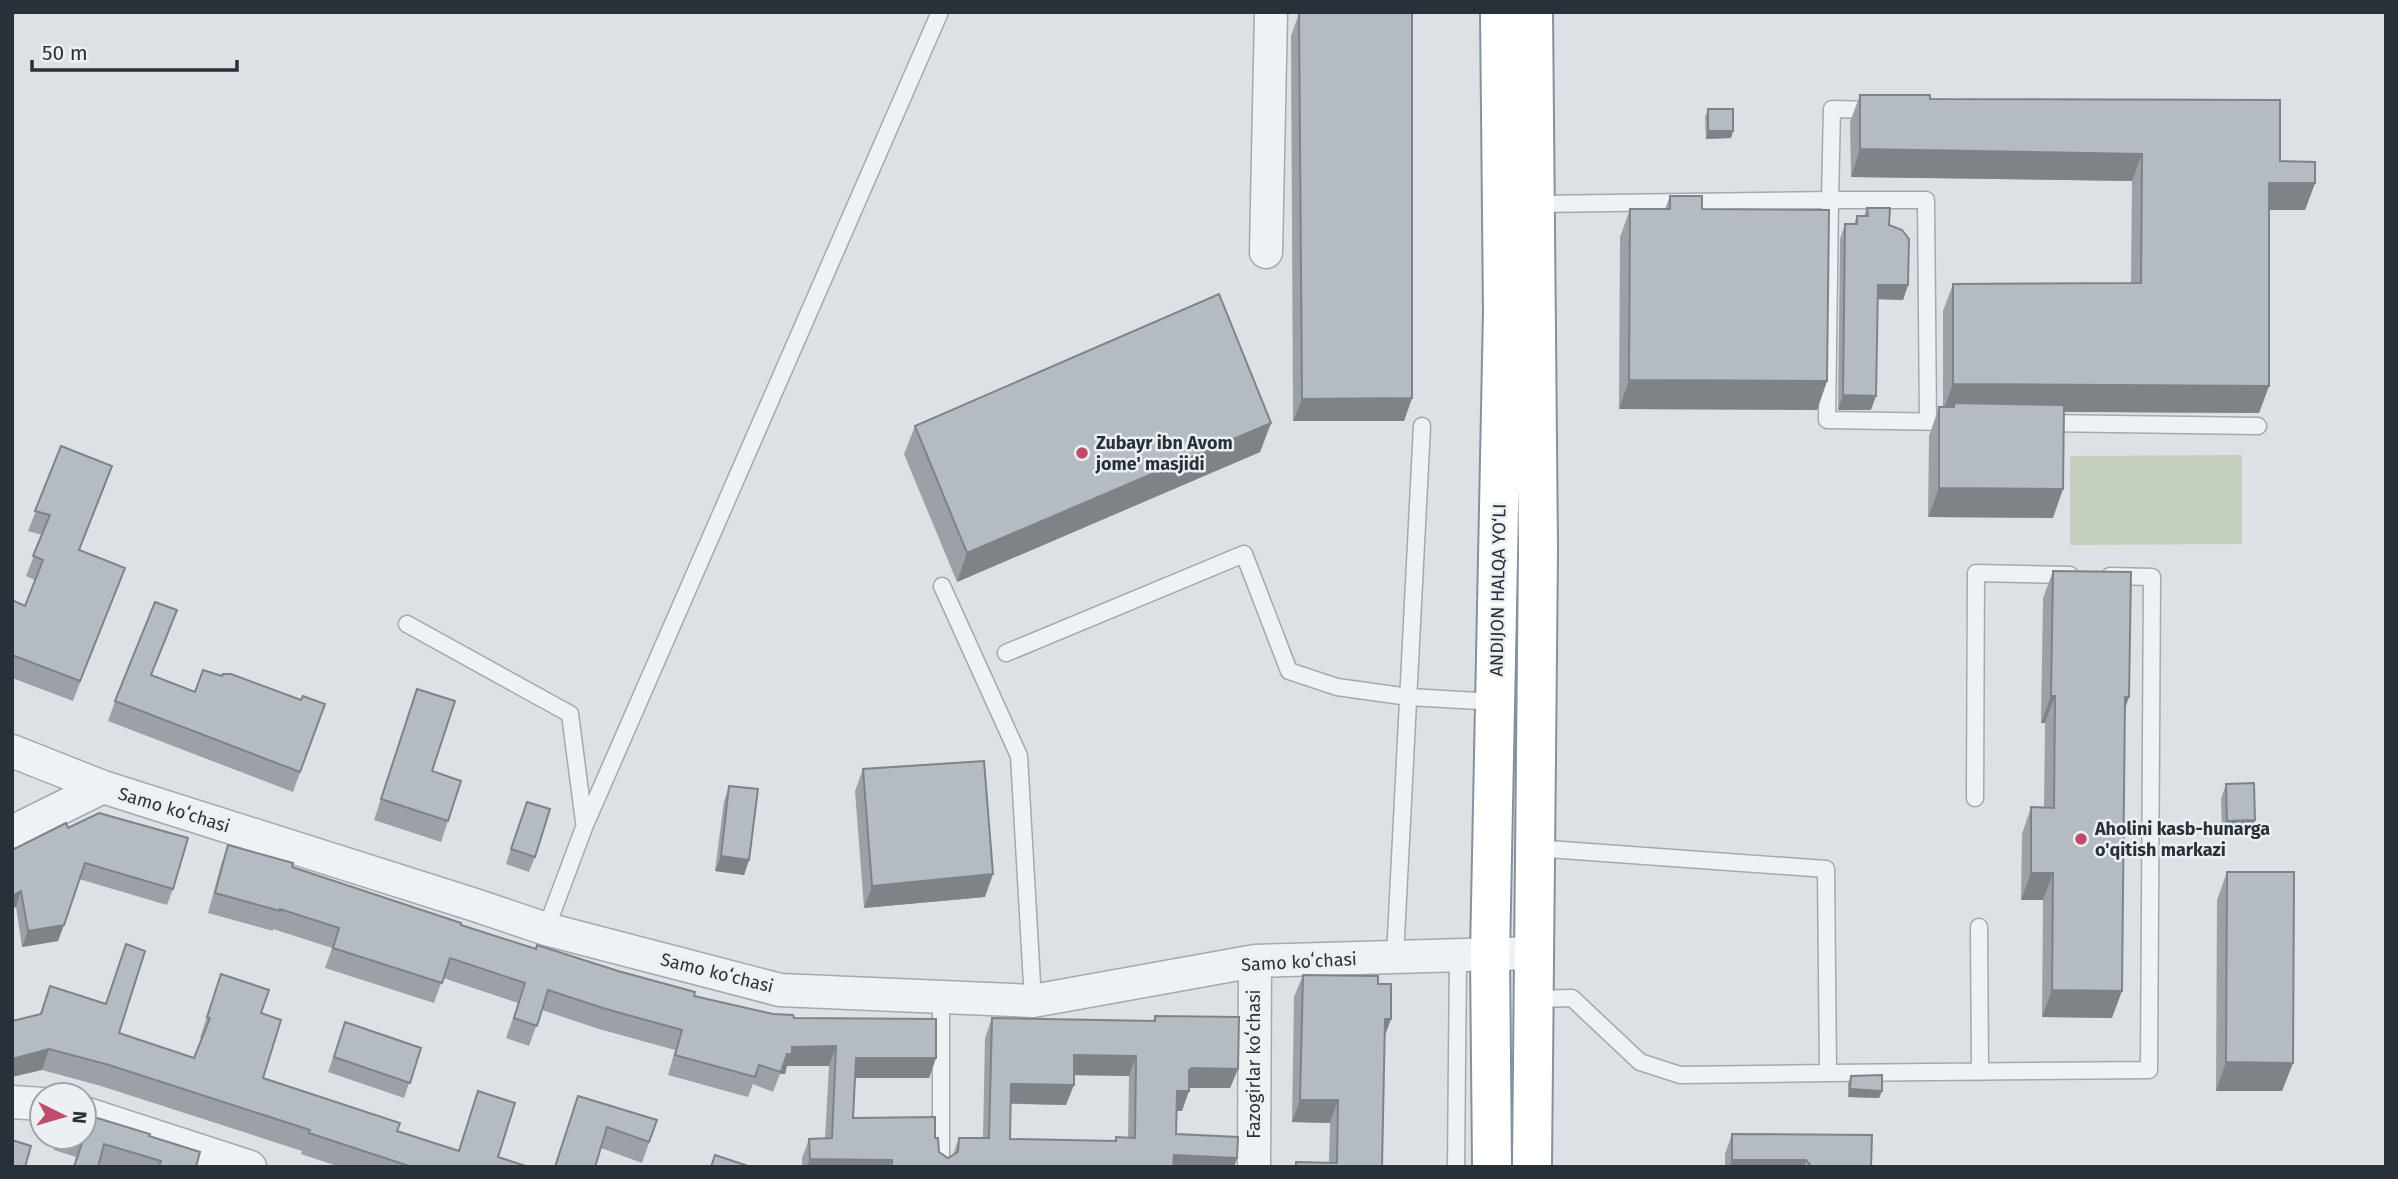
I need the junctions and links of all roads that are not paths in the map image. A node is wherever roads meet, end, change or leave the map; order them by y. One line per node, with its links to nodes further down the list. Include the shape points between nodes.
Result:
1 (940, 12): 22 (lane)
2 (1270, 12): 8 (street)
3 (1500, 12): 18 (highway, ANDIJON HALQA YO‘LI, via 1503,311)
4 (1532, 12): 7 (highway)
5 (1887, 110): 6 (lane, via 1832,109)
6 (1830, 200): 7 (lane); 9 (lane, via 1926,201); 9 (lane, via 1828,421)
7 (1535, 204): 24 (highway, via 1538,550)
8 (1266, 252)
9 (1928, 422): 10 (lane)
10 (1969, 422)
11 (2024, 423): 13 (lane)
12 (1422, 426): 17 (lane)
13 (2258, 426)
14 (943, 586): 33 (lane, via 1019,757)
15 (407, 624): 22 (lane, via 570,714)
16 (1006, 653): 17 (lane, via 1244,554 1289,671 1337,687)
17 (1409, 697): 18 (lane); 29 (lane)
18 (1496, 702): 28 (highway, ANDIJON HALQA YO‘LI)
19 (12, 751): 20 (street, Samo koʻchasi)
20 (103, 787): 23 (street); 26 (street, Samo koʻchasi)
21 (1975, 798): 34 (lane, via 1976,573 2152,577 2149,1070)
22 (585, 825): 26 (lane)
23 (12, 832)
24 (1534, 848): 27 (highway); 35 (lane, via 1826,869)
25 (1979, 927): 34 (lane)
26 (545, 929): 31 (street, Samo koʻchasi, via 780,990)
27 (1534, 953): 28 (street, Samo koʻchasi); 32 (highway)
28 (1474, 955): 29 (street, Samo koʻchasi); 40 (lane); 41 (highway, ANDIJON HALQA YO‘LI)
29 (1395, 957): 30 (street, Samo koʻchasi)
30 (1255, 961): 33 (street, Samo koʻchasi); 39 (street, Fazogirlar koʻchasi)
31 (941, 996): 33 (street, Samo koʻchasi); 38 (lane)
32 (1533, 999): 35 (lane, via 1572,998 1640,1062 1680,1075); 42 (highway)
33 (1033, 1000)
34 (1980, 1072): 35 (lane)
35 (1828, 1073)
36 (98, 1118): 37 (street)
37 (250, 1167)
38 (942, 1167)
39 (1254, 1167)
40 (1456, 1167)
41 (1492, 1167)
42 (1532, 1167)

